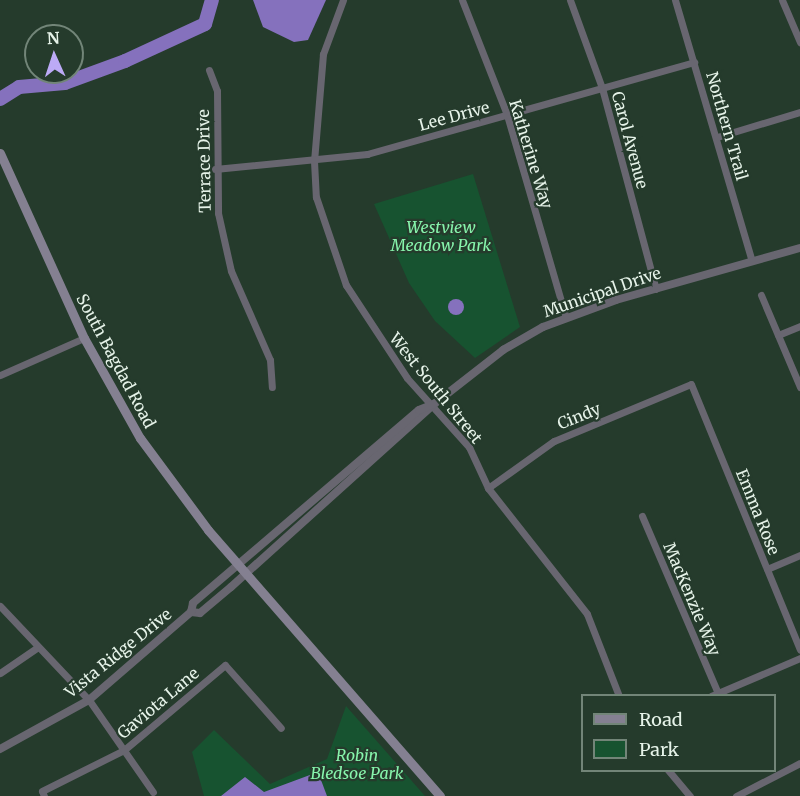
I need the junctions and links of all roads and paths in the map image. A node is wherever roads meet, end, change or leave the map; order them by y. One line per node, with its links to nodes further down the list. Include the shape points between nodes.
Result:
1 (343, 0): 14 (street, West South Street, via 323,54)
2 (462, 0): 11 (street, Katherine Way)
3 (570, 0): 9 (street, Carol Avenue)
4 (675, 0): 7 (street, Northern Trail)
5 (782, 0): 6 (street)
6 (800, 42)
7 (694, 63): 9 (street, Lee Drive); 12 (street, Northern Trail)
8 (209, 69): 15 (street, Terrace Drive, via 217,91)
9 (602, 88): 11 (street, Lee Drive); 18 (street, Carol Avenue)
10 (800, 112): 12 (street)
11 (507, 115): 14 (street, Lee Drive, via 367,154); 20 (street, Katherine Way)
12 (717, 137): 17 (street, Northern Trail)
13 (0, 153): 23 (main road, South Bagdad Road)
14 (314, 161): 15 (street, Lee Drive); 28 (street, West South Street, via 316,197 346,285 407,378)
15 (215, 169): 26 (street, Terrace Drive, via 218,213 231,271 270,360)
16 (800, 248): 17 (street, Municipal Drive)
17 (752, 261): 18 (street, Municipal Drive)
18 (656, 289): 20 (street, Municipal Drive)
19 (761, 295): 22 (street)
20 (566, 318): 28 (street, Municipal Drive, via 496,355)
21 (800, 326): 22 (street)
22 (778, 335): 27 (street)
23 (84, 338): 24 (street); 35 (main road, South Bagdad Road, via 140,438)
24 (0, 375)
25 (691, 384): 30 (street, Cindy, via 547,444); 36 (street, Emma Rose)
26 (272, 387)
27 (800, 387)
28 (434, 404): 29 (street, Municipal Drive, via 419,410); 30 (street, West South Street, via 469,447)
29 (377, 452): 32 (street, Municipal Drive); 33 (street, Municipal Drive)
30 (488, 488): 44 (street, West South Street, via 587,614)
31 (642, 516): 45 (street, MacKenzie Way)
32 (286, 523): 33 (street); 35 (street, Municipal Drive)
33 (293, 530): 37 (street, Municipal Drive)
34 (800, 555): 36 (street)
35 (238, 565): 37 (main road, South Bagdad Road); 39 (street, Vista Ridge Drive, via 193,603)
36 (767, 569): 41 (street, Emma Rose)
37 (245, 573): 39 (street, Vista Ridge Drive, via 200,613); 54 (main road)
38 (0, 606): 40 (street)
39 (191, 612): 46 (street, Vista Ridge Drive)
40 (38, 647): 43 (street); 46 (street)
41 (800, 650)
42 (800, 658): 45 (street)
43 (0, 673)
44 (618, 694)
45 (714, 694)
46 (89, 700): 48 (street, Vista Ridge Drive); 49 (street)
47 (281, 728): 49 (street, Gaviota Lane, via 225,665)
48 (0, 749)
49 (124, 750): 52 (street); 53 (street, Gaviota Lane)
50 (800, 763): 56 (street)
51 (669, 772): 55 (street)
52 (153, 792)
53 (43, 793)
54 (440, 796)
55 (690, 796)
56 (736, 796)

